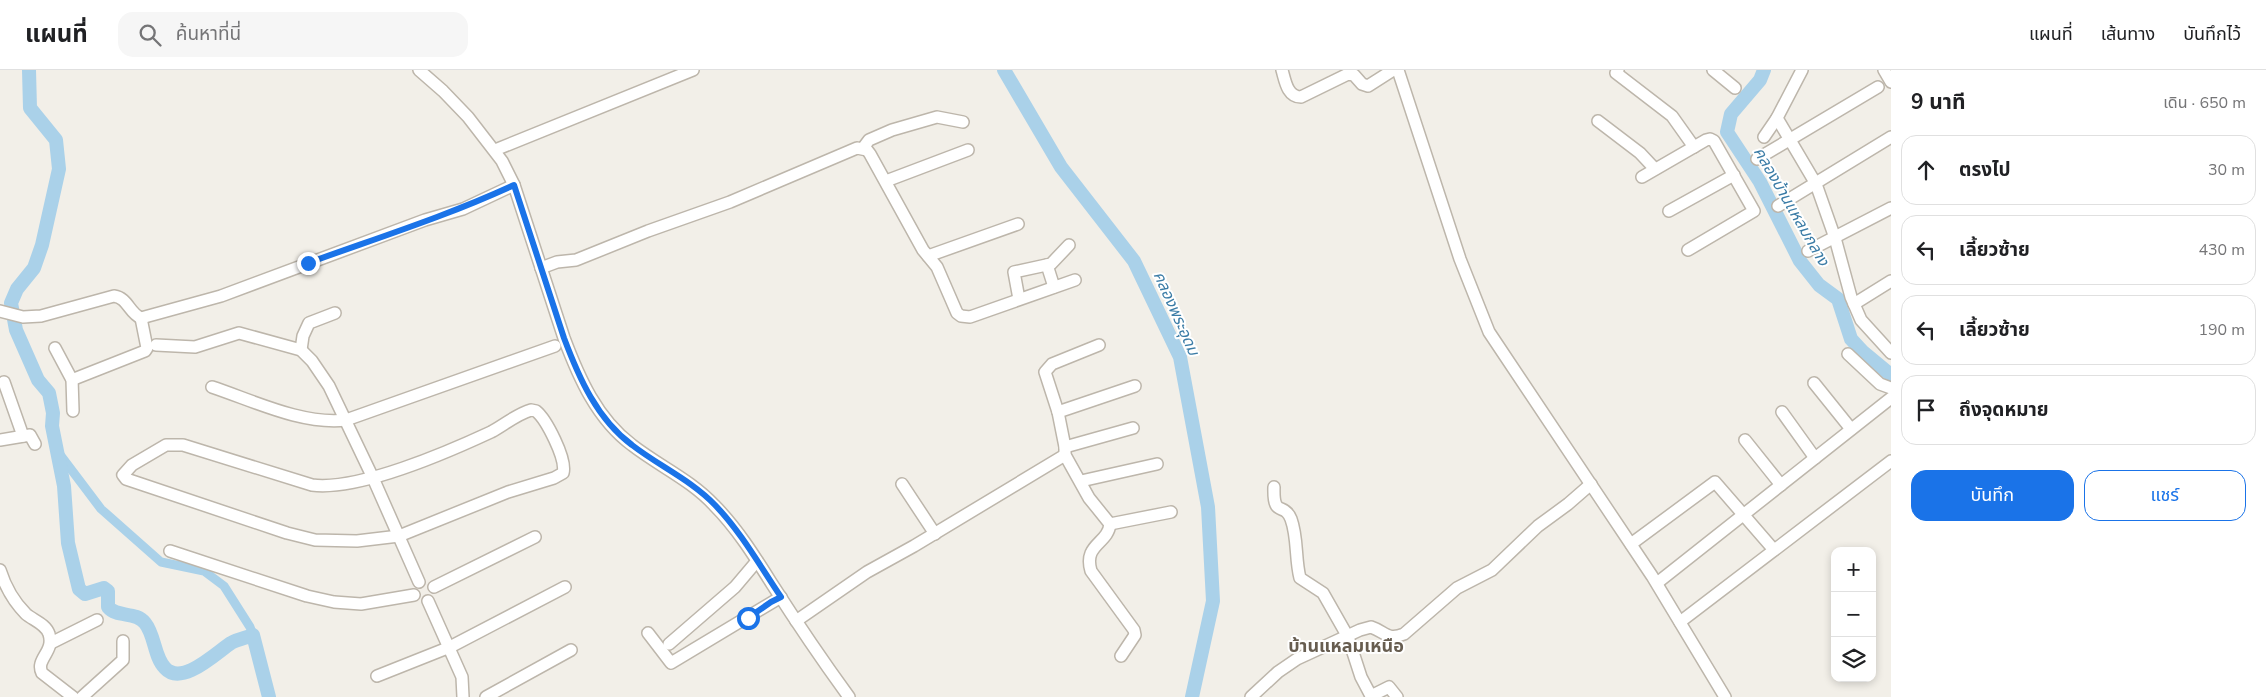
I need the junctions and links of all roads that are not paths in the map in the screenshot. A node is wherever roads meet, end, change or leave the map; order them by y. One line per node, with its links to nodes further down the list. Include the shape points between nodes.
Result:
1 (419, 70): 21 (street, via 443,91)
2 (693, 70): 21 (street)
3 (1282, 70): 4 (street, via 1290,93 1301,97 1348,74 1368,86)
4 (1393, 70)
5 (1398, 70): 80 (street, via 1460,259 1489,332)
6 (1618, 70): 19 (street, via 1616,73 1672,116)
7 (1713, 70): 12 (street)
8 (1802, 70): 13 (street)
9 (1884, 70): 10 (street)
10 (1891, 82)
11 (1878, 87): 18 (street)
12 (1735, 88)
13 (1777, 118): 16 (street); 18 (street)
14 (1598, 121): 24 (street, via 1640,153)
15 (962, 122): 20 (street, via 938,117 885,133 869,140)
16 (1764, 137)
17 (1891, 137): 28 (street)
18 (1789, 141): 23 (street); 28 (street)
19 (1694, 147): 24 (street); 25 (street, via 1710,139)
20 (862, 148): 27 (street, via 870,154); 40 (street, via 576,260)
21 (495, 150): 29 (street)
22 (968, 150): 27 (street)
23 (1757, 159)
24 (1655, 169): 26 (street)
25 (1734, 175): 32 (street); 36 (street, via 1754,211)
26 (1642, 177)
27 (886, 181): 38 (street)
28 (1816, 184): 30 (street); 34 (street)
29 (514, 185): 40 (street); 48 (street, via 463,209 230,292)
30 (1778, 206)
31 (1891, 208): 34 (street)
32 (1669, 211)
33 (1018, 224): 38 (street)
34 (1835, 238): 37 (street); 45 (street)
35 (1069, 245): 39 (street)
36 (1688, 250)
37 (1808, 251)
38 (928, 256): 44 (street, via 937,267 961,316 970,317)
39 (1047, 266): 43 (street); 44 (street, via 1014,272)
40 (541, 268): 92 (street, via 573,362 598,411 632,446 697,489 715,505)
41 (1075, 280): 43 (street)
42 (1891, 281): 45 (street)
43 (1054, 288): 44 (street)
44 (1019, 300)
45 (1854, 304): 54 (street, via 1861,320)
46 (0, 312): 48 (street, via 23,318 41,316 114,296 125,301 134,315)
47 (335, 313): 53 (street, via 309,323)
48 (141, 318): 56 (street, via 145,351)
49 (1099, 345): 64 (street, via 1046,369)
50 (156, 346): 53 (street, via 196,347 239,333)
51 (555, 346): 66 (street)
52 (55, 348): 56 (street)
53 (301, 350): 66 (street, via 329,386)
54 (1889, 350)
55 (1848, 354): 61 (street, via 1880,384)
56 (72, 379): 63 (street)
57 (4, 382): 69 (street)
58 (1814, 383): 68 (street)
59 (1135, 386): 64 (street)
60 (212, 387): 66 (street, via 305,418 330,422)
61 (1891, 388)
62 (1891, 398): 68 (street)
63 (73, 411)
64 (1058, 412): 73 (street)
65 (1782, 412): 74 (street)
66 (346, 420): 77 (street)
67 (1133, 428): 73 (street)
68 (1851, 429): 74 (street)
69 (23, 436): 70 (street); 72 (street, via 30,435)
70 (0, 440)
71 (1745, 440): 81 (street)
72 (35, 444)
73 (1065, 451): 78 (street); 86 (street)
74 (1815, 458): 81 (street)
75 (1891, 461): 90 (street)
76 (1157, 464): 78 (street)
77 (373, 478): 87 (street); 87 (street, via 458,446 526,412 536,411 547,422 564,464 563,473); 87 (street, via 312,485 200,449 170,445 132,465 123,476 126,480 315,540 357,541)
78 (1081, 481): 85 (street, via 1089,498)
79 (902, 484): 86 (street)
80 (1591, 484): 89 (street); 105 (street, via 1538,526 1492,570 1457,588 1404,634 1387,636 1371,627)
81 (1781, 485): 84 (street)
82 (1274, 487): 105 (street, via 1274,503 1291,518 1300,578 1323,593)
83 (1171, 512): 85 (street)
84 (1743, 515): 89 (street, via 1715,482); 90 (street); 95 (street)
85 (1110, 524): 111 (street, via 1109,530 1091,550 1089,560 1091,572 1134,630 1135,634)
86 (935, 534): 102 (street, via 867,572)
87 (399, 536): 94 (street)
88 (534, 537): 96 (street)
89 (1631, 544): 95 (street)
90 (1774, 550): 103 (street)
91 (170, 551): 98 (street, via 334,602 361,604)
92 (757, 560): 99 (street); 108 (street, via 735,587)
93 (0, 570): 107 (street, via 5,585 26,614 48,631)
94 (419, 582): 96 (street, via 429,582); 98 (street, via 414,586)
95 (1656, 583): 103 (street)
96 (434, 587): 100 (street, via 434,594)
97 (565, 588): 109 (street)
98 (414, 595): 100 (street, via 418,600)
99 (781, 597): 102 (street); 104 (street, via 671,663)
100 (428, 601): 109 (street)
101 (97, 620): 107 (street)
102 (796, 621): 117 (street)
103 (1680, 622): 120 (street)
104 (648, 633)
105 (1348, 637): 118 (street, via 1296,659); 119 (street, via 1368,691 1374,695 1389,687)
106 (123, 641): 114 (street, via 122,661)
107 (51, 643): 113 (street, via 49,652 40,663 42,673)
108 (669, 644)
109 (450, 647): 112 (street); 115 (street, via 462,677)
110 (571, 650): 116 (street)
111 (1121, 656)
112 (377, 676)
113 (73, 697)
114 (82, 697)
115 (463, 697)
116 (486, 697)
117 (849, 697)
118 (1251, 697)
119 (1397, 697)
120 (1725, 697)

